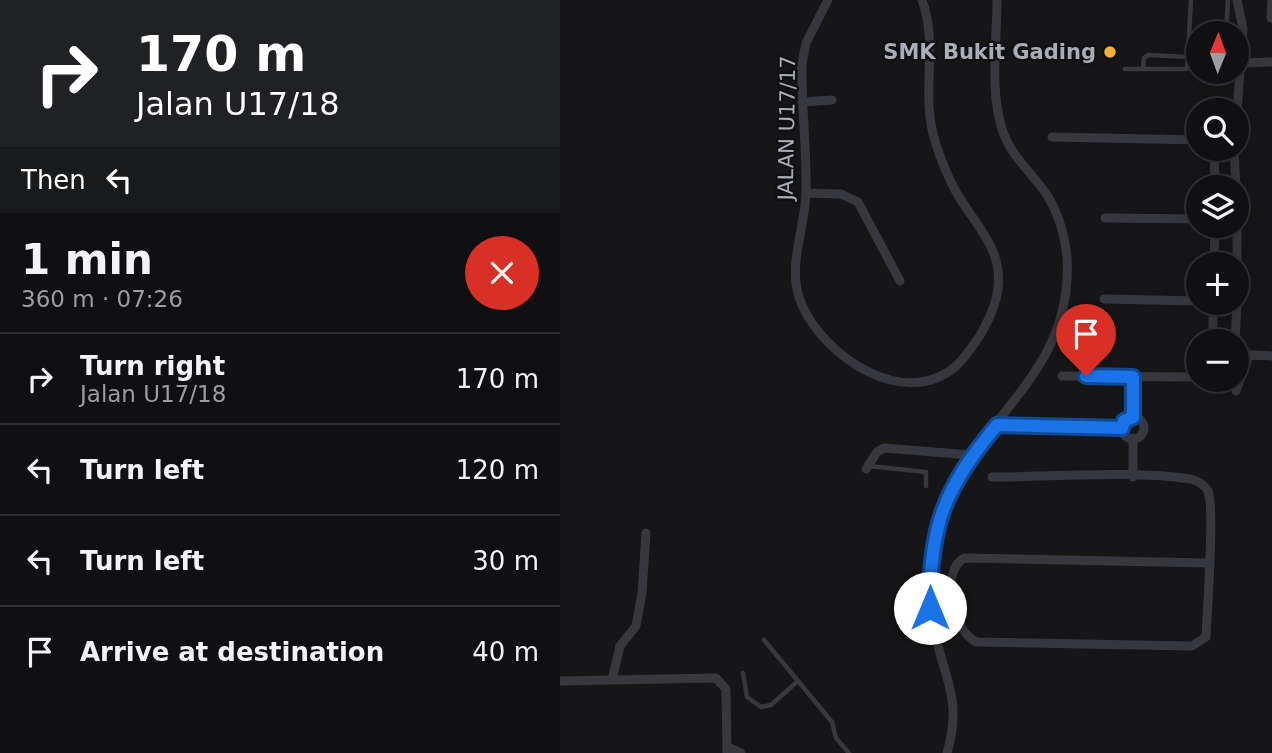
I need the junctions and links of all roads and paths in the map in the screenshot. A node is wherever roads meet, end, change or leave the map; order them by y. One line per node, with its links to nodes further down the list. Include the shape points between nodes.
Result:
1 (828, 0): 19 (street, JALAN U17/17, via 806,43)
2 (922, 0): 22 (street, JALAN U17/17, via 930,39 927,102 934,141 955,190 996,254 998,273 990,317 956,366 937,378 915,381 867,373 840,357 817,333 801,304 794,271)
3 (997, 0): 34 (street, via 995,103 1003,135 1045,191 1067,256 1066,287 1053,341 1035,375)
4 (1191, 0): 9 (lane)
5 (1228, 0): 10 (lane)
6 (1237, 0): 11 (street)
7 (1272, 0): 8 (street)
8 (1271, 18)
9 (1190, 21)
10 (1227, 21)
11 (1241, 21)
12 (1186, 57): 17 (lane, via 1148,55)
13 (1272, 62): 14 (street)
14 (1250, 63)
15 (1186, 68): 17 (lane)
16 (1125, 69): 17 (lane)
17 (1143, 69)
18 (832, 100): 19 (street)
19 (802, 102): 22 (street, JALAN U17/17)
20 (1052, 136): 21 (street)
21 (1186, 139)
22 (807, 193): 25 (street, via 841,194 858,202)
23 (1105, 218): 24 (street)
24 (1186, 219)
25 (900, 281)
26 (1104, 299): 27 (street)
27 (1186, 301)
28 (1249, 356): 29 (street)
29 (1272, 356)
30 (1062, 376): 31 (street)
31 (1133, 377): 32 (street); 33 (street)
32 (1186, 377)
33 (1133, 417): 35 (street, via 1124,421); 36 (street, via 1143,426)
34 (997, 425): 35 (street); 37 (street)
35 (1122, 428): 36 (street)
36 (1133, 439): 40 (street)
37 (971, 455): 38 (street, via 884,449); 52 (street, via 939,517 930,559 930,608 955,712)
38 (867, 467): 41 (lane, via 926,472)
39 (992, 477): 40 (street)
40 (1133, 477): 43 (street, via 1194,480 1203,485 1210,501)
41 (926, 486)
42 (646, 533): 46 (street, via 636,626 620,646)
43 (1208, 563): 43 (street, via 1206,637 1192,646 977,642 961,632 952,598 953,571 964,558)
44 (764, 640): 48 (lane)
45 (743, 673): 48 (lane, via 747,697 761,707 771,705)
46 (612, 680): 47 (street); 49 (street, via 710,677 722,681)
47 (560, 681)
48 (798, 681): 51 (lane, via 832,722 836,738)
49 (727, 750): 50 (street)
50 (741, 753)
51 (849, 753)
52 (947, 753)

